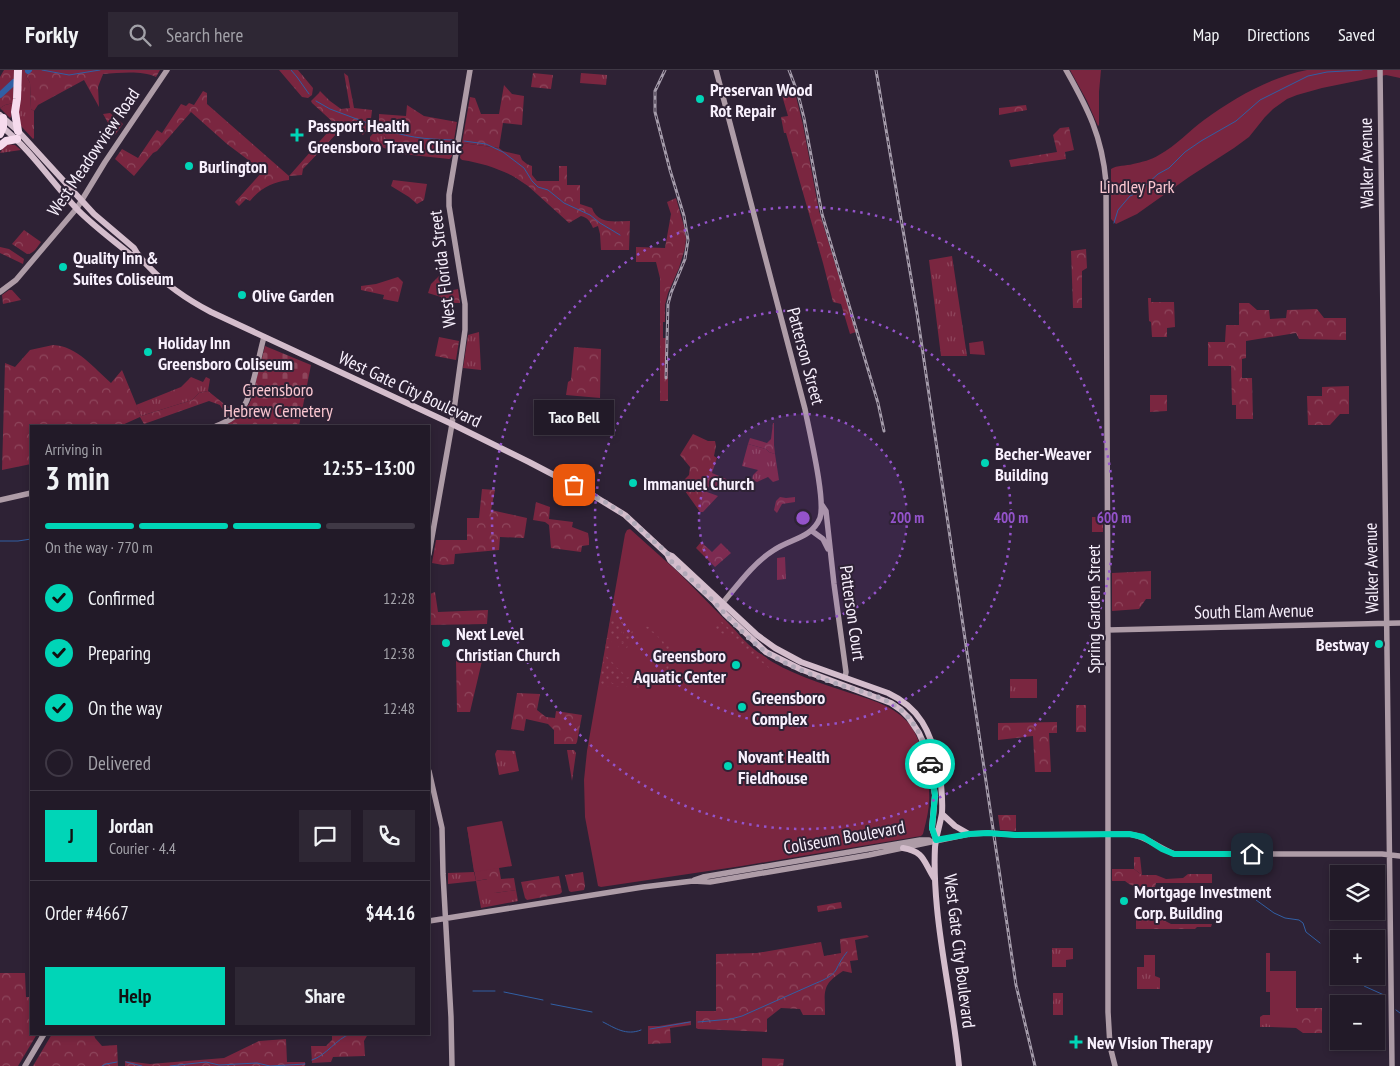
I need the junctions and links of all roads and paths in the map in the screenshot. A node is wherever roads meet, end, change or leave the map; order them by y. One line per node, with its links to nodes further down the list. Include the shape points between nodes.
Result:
1 (18, 70): 8 (highway, via 15,112)
2 (167, 70): 11 (main road, West Meadowview Road)
3 (470, 70): 16 (main road, West Florida Street, via 448,206 465,304 465,330)
4 (716, 70): 20 (main road, Patterson Street, via 805,409)
5 (1066, 70): 27 (main road, Spring Garden Street, via 1086,105 1098,136 1105,174)
6 (1380, 70): 25 (main road, Walker Avenue)
7 (1, 124): 8 (main road, West Gate City Boulevard); 9 (main road, West Gate City Boulevard)
8 (18, 131): 11 (main road, West Gate City Boulevard)
9 (17, 140): 10 (highway, via 6,141); 12 (main road, West Gate City Boulevard)
10 (0, 146)
11 (81, 201): 12 (main road, West Meadowview Road); 13 (main road, West Gate City Boulevard, via 134,248)
12 (77, 208): 13 (main road, West Gate City Boulevard, via 131,255); 14 (main road, West Meadowview Road, via 16,280)
13 (138, 256): 15 (main road, West Gate City Boulevard, via 188,300)
14 (0, 292)
15 (264, 337): 16 (main road, West Gate City Boulevard); 17 (main road, via 246,404 233,418)
16 (452, 424): 22 (main road, West Florida Street); 24 (main road, West Gate City Boulevard, via 608,503)
17 (218, 425)
18 (30, 494): 19 (main road)
19 (0, 500)
20 (822, 505): 21 (main road, Patterson Street); 23 (main road, Patterson Court, via 826,511)
21 (812, 531): 23 (main road, Patterson Court, via 825,542); 24 (main road, via 769,553)
22 (430, 548)
23 (830, 553): 29 (main road, Patterson Court)
24 (721, 605): 28 (main road, West Gate City Boulevard, via 766,652); 29 (main road, West Gate City Boulevard, via 786,655)
25 (1387, 623): 26 (main road, South Elam Avenue); 27 (main road, South Elam Avenue); 42 (main road, Walker Avenue)
26 (1400, 623)
27 (1108, 630): 39 (main road, Spring Garden Street)
28 (812, 674): 29 (main road, via 841,680); 30 (main road, West Gate City Boulevard)
29 (845, 677): 31 (main road, West Gate City Boulevard)
30 (842, 685): 31 (main road); 32 (main road, West Gate City Boulevard)
31 (873, 687): 33 (main road, West Gate City Boulevard)
32 (881, 698): 33 (main road); 34 (main road, West Gate City Boulevard, via 902,710)
33 (908, 706): 35 (main road, West Gate City Boulevard, via 921,719)
34 (916, 726): 35 (main road, via 920,725); 40 (main road, West Gate City Boulevard, via 924,741 934,784 932,828)
35 (929, 735): 37 (main road, West Gate City Boulevard, via 942,785)
36 (430, 775): 46 (main road, via 442,828)
37 (942, 814): 38 (main road); 40 (main road, West Gate City Boulevard)
38 (969, 834): 39 (main road); 40 (main road)
39 (1108, 834): 42 (main road, via 1139,836 1174,854); 52 (main road, Spring Garden Street, via 1108,1036)
40 (936, 840): 41 (main road, Coliseum Boulevard); 44 (main road, West Gate City Boulevard); 45 (main road, Coliseum Boulevard, via 839,853)
41 (903, 848): 44 (main road, via 922,856); 45 (main road, Coliseum Boulevard, via 710,882)
42 (1389, 856): 43 (main road); 53 (main road, Walker Avenue)
43 (1400, 856)
44 (934, 878): 51 (main road, West Gate City Boulevard)
45 (693, 881): 46 (main road, Coliseum Boulevard)
46 (446, 919): 47 (main road, Coliseum Boulevard); 50 (main road)
47 (430, 921)
48 (43, 1035): 49 (main road)
49 (25, 1066)
50 (452, 1066)
51 (959, 1066)
52 (1115, 1066)
53 (1392, 1066)

